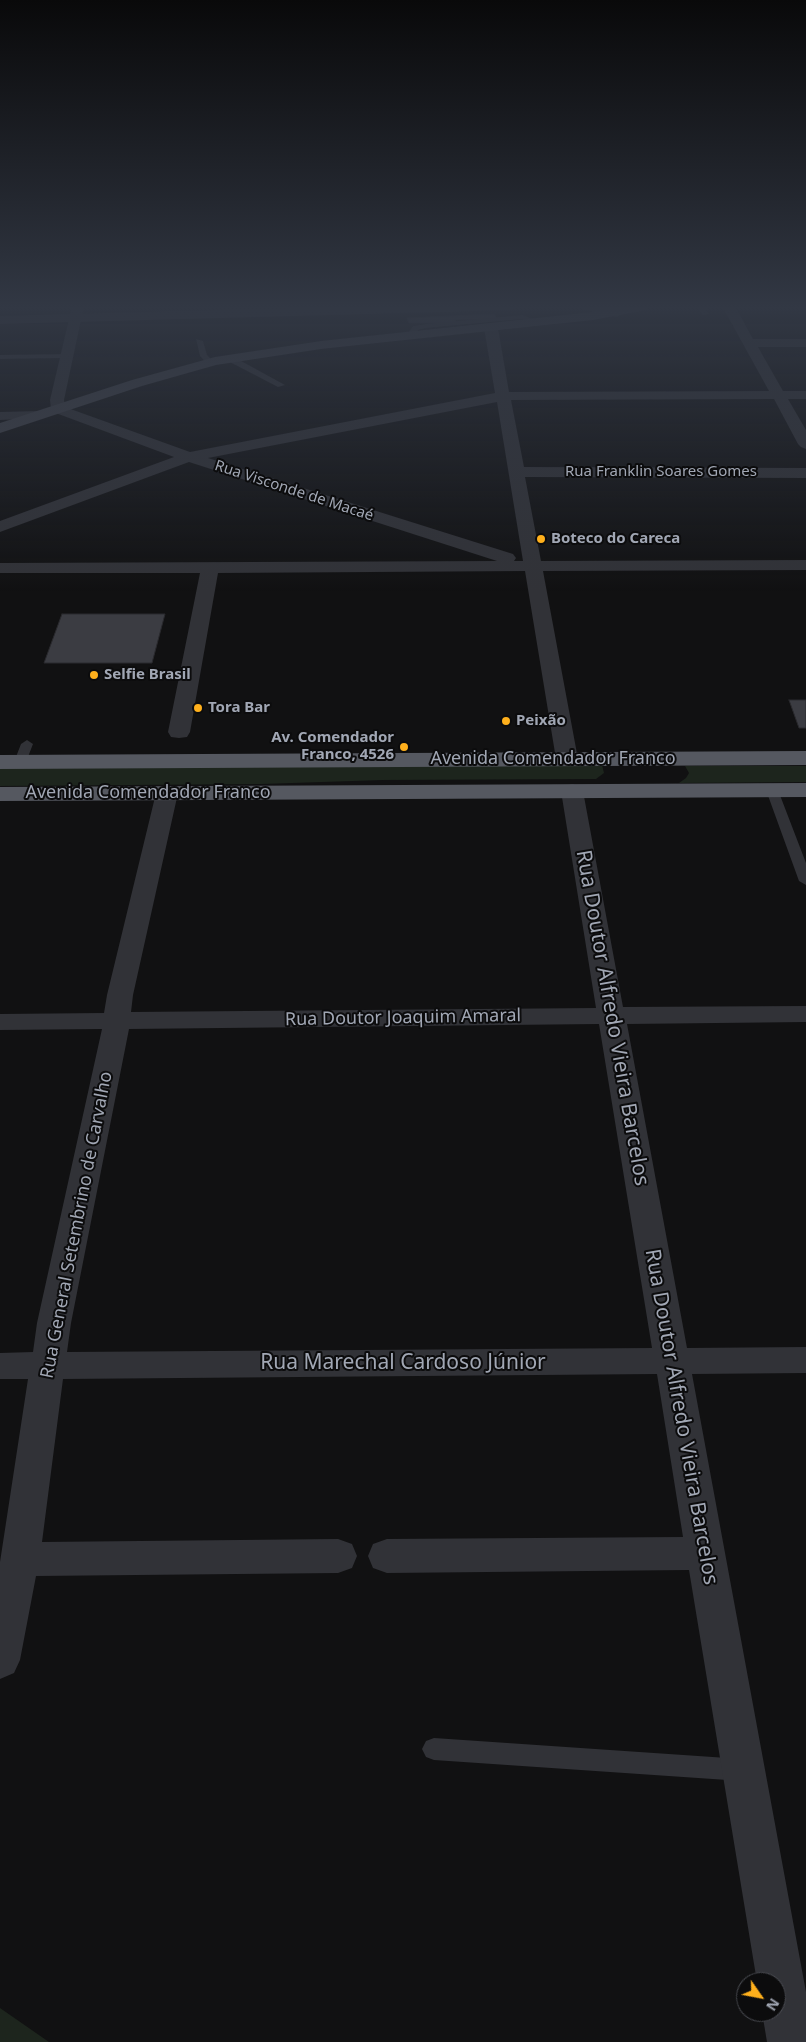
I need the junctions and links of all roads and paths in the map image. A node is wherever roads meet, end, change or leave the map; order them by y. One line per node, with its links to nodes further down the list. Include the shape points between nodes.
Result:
1 (57, 401): 6 (street)
2 (81, 401): 6 (main road)
3 (476, 401): 11 (street)
4 (504, 401): 12 (street)
5 (782, 401): 10 (street)
6 (58, 409): 7 (main road); 11 (street, Rua Visconde de Macaé)
7 (39, 415): 8 (street); 9 (main road)
8 (0, 416)
9 (0, 428)
10 (806, 444)
11 (189, 457): 14 (street); 16 (street, Rua Visconde de Macaé)
12 (516, 472): 13 (street, Rua Franklin Soares Gomes); 16 (street)
13 (806, 473)
14 (0, 527)
15 (806, 565): 16 (street)
16 (532, 566): 17 (street); 22 (street)
17 (210, 567): 18 (street); 19 (street)
18 (0, 568)
19 (178, 732)
20 (16, 756): 22 (highway, Avenida Comendador Franco)
21 (806, 758): 23 (highway, Avenida Comendador Franco)
22 (566, 759): 23 (highway, Avenida Comendador Franco)
23 (635, 759): 27 (highway, via 660,766 665,773 663,781)
24 (772, 790): 25 (highway, Avenida Comendador Franco); 27 (highway, Avenida Comendador Franco); 30 (lane)
25 (806, 790)
26 (572, 791): 27 (highway, Avenida Comendador Franco); 28 (highway, Avenida Comendador Franco); 32 (street, Rua Doutor Alfredo Vieira Barcelos)
27 (642, 791)
28 (167, 793): 29 (highway, Avenida Comendador Franco); 34 (street, Rua General Setembrino de Carvalho, via 120,995)
29 (0, 794)
30 (806, 881)
31 (806, 1014): 32 (street, Rua Doutor Joaquim Amaral)
32 (611, 1015): 34 (street, Rua Doutor Joaquim Amaral); 36 (street, Rua Doutor Alfredo Vieira Barcelos)
33 (0, 1022): 34 (street, Rua Doutor Joaquim Amaral)
34 (117, 1022): 38 (street, Rua General Setembrino de Carvalho)
35 (806, 1360): 36 (street, Rua Marechal Cardoso Júnior)
36 (671, 1361): 38 (street, Rua Marechal Cardoso Júnior); 39 (street, Rua Doutor Alfredo Vieira Barcelos)
37 (0, 1366): 38 (street, Rua Marechal Cardoso Júnior)
38 (46, 1366): 42 (street, Rua General Setembrino de Carvalho)
39 (705, 1553): 41 (street); 45 (street, Rua Doutor Alfredo Vieira Barcelos)
40 (338, 1556): 42 (street)
41 (387, 1556)
42 (20, 1559): 43 (street, Rua General Setembrino de Carvalho)
43 (1, 1652)
44 (434, 1749): 45 (lane)
45 (743, 1770): 46 (street, Rua Doutor Alfredo Vieira Barcelos)
46 (791, 2042)

